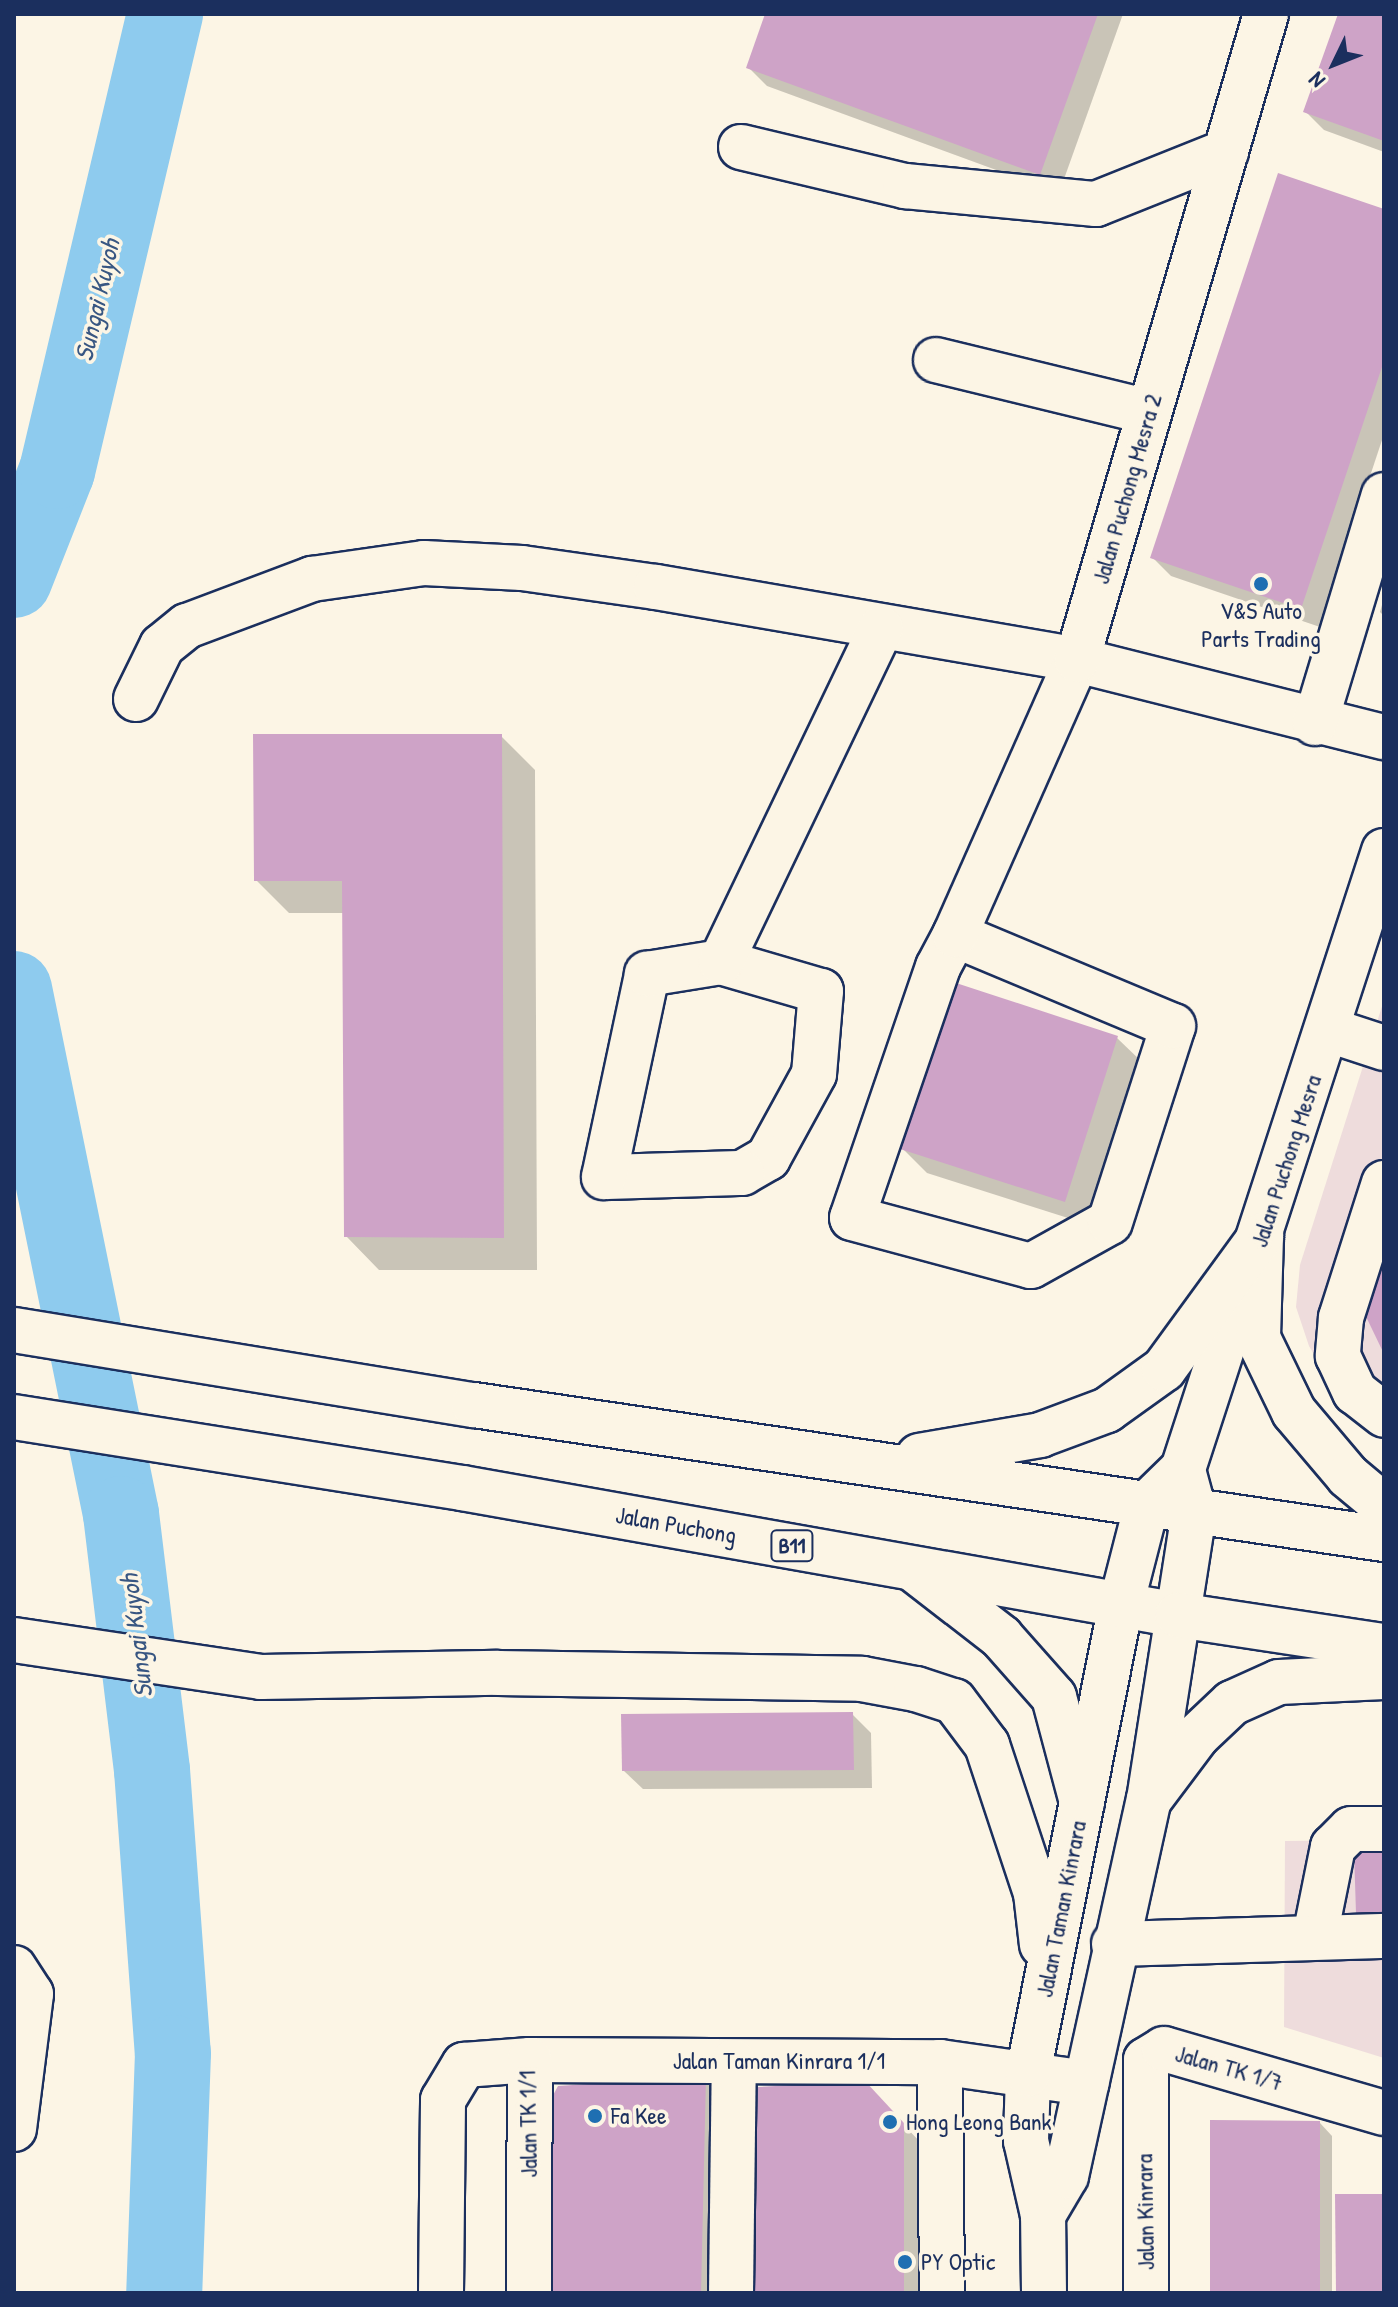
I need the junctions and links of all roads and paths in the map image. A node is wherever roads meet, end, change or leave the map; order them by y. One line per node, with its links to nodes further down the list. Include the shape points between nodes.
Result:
1 (1266, 14): 3 (main road, Jalan Puchong Mesra 2)
2 (741, 147): 3 (main road, via 905,186 1096,204)
3 (1226, 152): 5 (main road, Jalan Puchong Mesra 2)
4 (936, 360): 5 (main road)
5 (1149, 412): 8 (main road, Jalan Puchong Mesra 2)
6 (1384, 495): 10 (main road)
7 (881, 628): 8 (main road); 9 (main road, via 522,568 424,563 359,568 312,579 187,626 162,646); 14 (main road)
8 (1077, 660): 10 (main road); 13 (main road, Jalan Puchong Mesra 2)
9 (136, 699)
10 (1315, 723): 11 (main road)
11 (1384, 737)
12 (1384, 851): 15 (main road, Jalan Puchong Mesra)
13 (955, 935): 13 (main road, Jalan Puchong Mesra 2, via 1173,1026 1110,1222 1031,1266 852,1218 938,967)
14 (721, 962): 14 (main road, via 821,991 814,1074 768,1158 742,1173 604,1177 647,974)
15 (1329, 1030): 16 (main road); 18 (main road, Jalan Puchong Mesra)
16 (1384, 1048)
17 (1384, 1183): 20 (main road, via 1341,1318 1338,1356 1355,1392)
18 (1261, 1236): 22 (main road, via 1164,1369 1107,1410 1040,1435); 23 (main road, Jalan Puchong Mesra); 25 (main road, via 1258,1338 1294,1412 1348,1476)
19 (14, 1330): 22 (main road, via 474,1405)
20 (1384, 1415)
21 (14, 1417): 28 (main road, Jalan Puchong / B11)
22 (881, 1462): 24 (main road)
23 (1183, 1469): 24 (main road); 26 (main road)
24 (1147, 1504): 26 (main road); 29 (main road, Jalan Taman Kinrara)
25 (1384, 1506)
26 (1194, 1511): 27 (main road); 30 (main road)
27 (1384, 1539)
28 (911, 1567): 29 (main road, Jalan Puchong / B11); 35 (main road, via 1001,1637 1038,1675 1054,1697)
29 (1121, 1605): 30 (main road, Jalan Puchong / B11); 35 (main road, Jalan Taman Kinrara)
30 (1178, 1615): 32 (main road, Jalan Puchong / B11); 34 (main road)
31 (14, 1640): 41 (main road, via 261,1677 498,1673 862,1679 954,1701 987,1745 1010,1809 1036,1893)
32 (1384, 1646)
33 (1384, 1677): 34 (main road, via 1279,1682 1232,1703 1197,1736)
34 (1149, 1800): 39 (main road)
35 (1082, 1802): 41 (main road, Jalan Taman Kinrara)
36 (1384, 1829): 37 (main road, via 1351,1829 1333,1847)
37 (1315, 1936): 38 (main road); 39 (main road)
38 (1384, 1936)
39 (1114, 1944): 46 (main road)
40 (14, 1968): 48 (main road, via 31,1994)
41 (1046, 1979): 45 (main road, Jalan Taman Kinrara)
42 (530, 2060): 43 (main road, Jalan Taman Kinrara 1/1); 51 (main road, Jalan TK 1/1, via 464,2065 443,2100); 52 (main road, Jalan TK 1/1)
43 (734, 2062): 44 (main road, Jalan Taman Kinrara 1/1); 53 (main road)
44 (940, 2062): 45 (main road, Jalan Taman Kinrara 1/1); 54 (main road)
45 (1028, 2074): 46 (main road); 50 (main road, Jalan Taman Kinrara, via 1026,2141)
46 (1086, 2083): 50 (main road, via 1066,2176)
47 (1384, 2113): 49 (main road, Jalan TK 1/7, via 1164,2049 1146,2060)
48 (14, 2129)
49 (1143, 2132): 56 (main road, Jalan Kinrara)
50 (1043, 2215): 55 (main road, Jalan Taman Kinrara)
51 (441, 2293)
52 (529, 2293)
53 (731, 2293)
54 (942, 2293)
55 (1044, 2293)
56 (1146, 2293)

